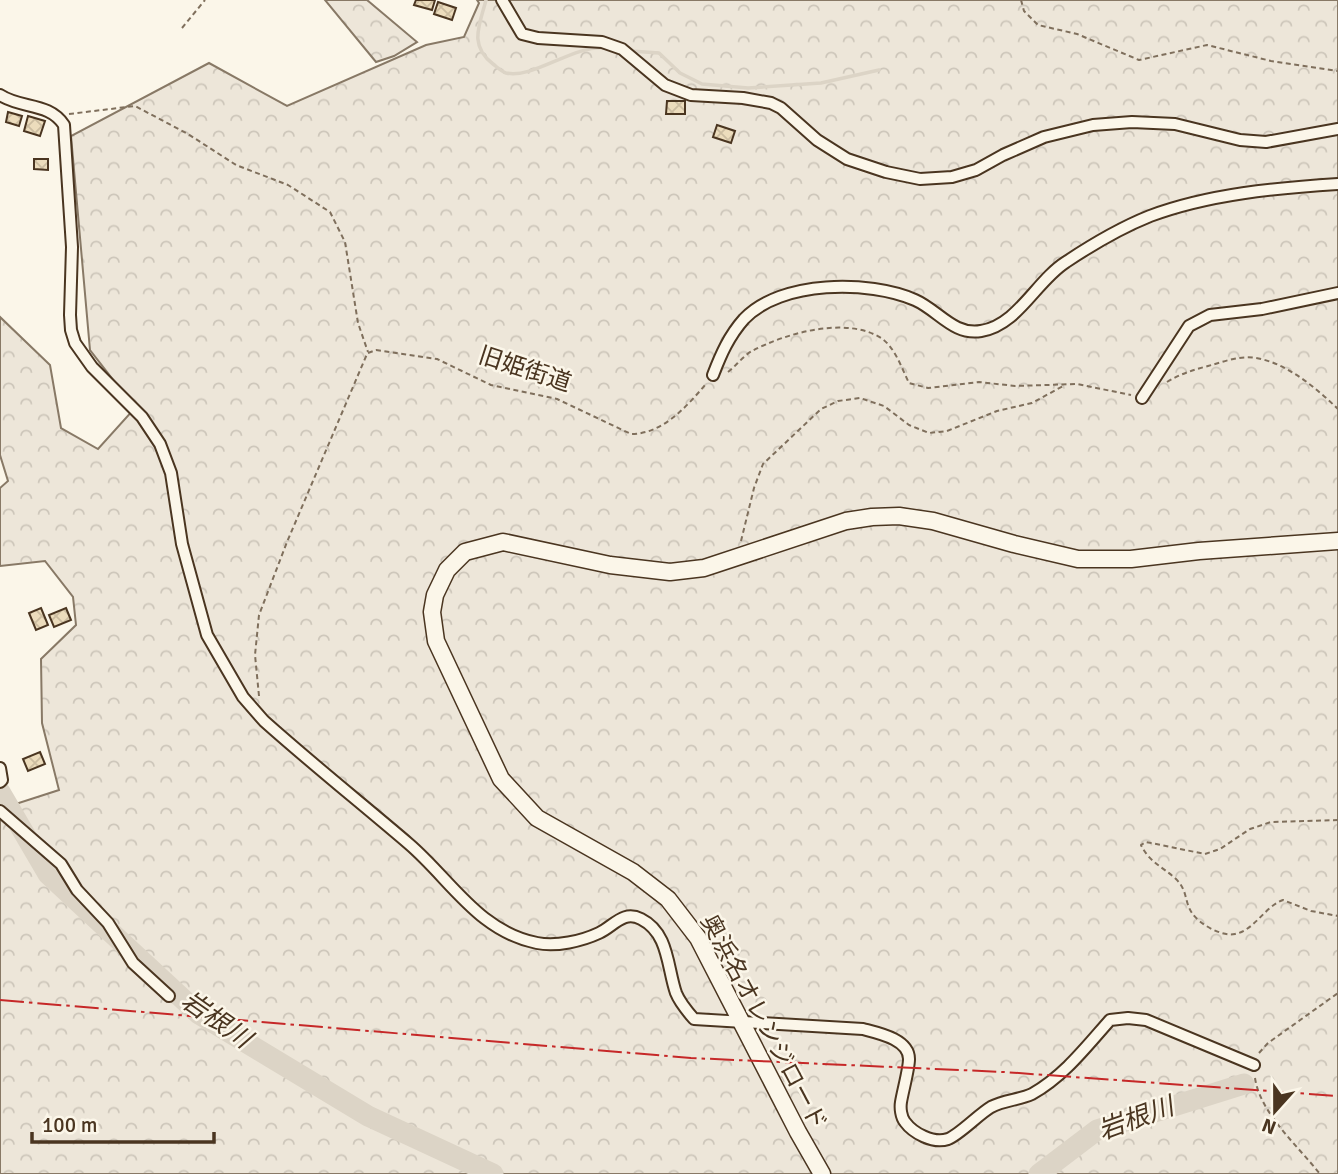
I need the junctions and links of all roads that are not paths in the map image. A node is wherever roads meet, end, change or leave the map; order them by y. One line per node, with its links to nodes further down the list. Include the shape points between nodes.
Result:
1 (502, 0): 3 (street, via 522,34 602,42 635,57 665,85 691,95 771,103 848,159 920,179 976,170 1044,137 1093,125 1175,124 1266,142)
2 (0, 95): 13 (street, via 49,110 64,125 72,247 70,315 75,343 92,367 142,417 160,444 172,473 183,544 207,635 243,697 264,721 411,846 476,913 507,932 538,943 568,943 600,933 620,918 643,919 664,944 684,1008 694,1018)
3 (1338, 129)
4 (1338, 184): 6 (street, via 1262,191 1150,216 1108,234 1062,264 1002,323 978,332 951,325 919,302 892,291 822,288 781,297 745,318 726,343)
5 (1338, 293): 7 (street, via 1210,315 1189,326)
6 (713, 375)
7 (1142, 398)
8 (1338, 541): 13 (street, 奥浜名オレンジロード, via 1131,559 1078,559 933,521 885,516 846,520 737,559 670,572 610,565 503,542 466,552 447,570 435,595 436,641 501,779 537,818 633,872 668,899 698,938)
9 (0, 768): 10 (street)
10 (0, 782)
11 (0, 811): 12 (street, via 61,864 133,963)
12 (169, 996)
13 (740, 1021): 14 (street, via 863,1029 887,1035 903,1045 909,1058 903,1120 915,1133 933,1139 948,1139 1001,1102 1029,1095 1051,1082 1110,1020 1146,1020); 15 (street, 奥浜名オレンジロード)
14 (1254, 1065)
15 (822, 1174)

